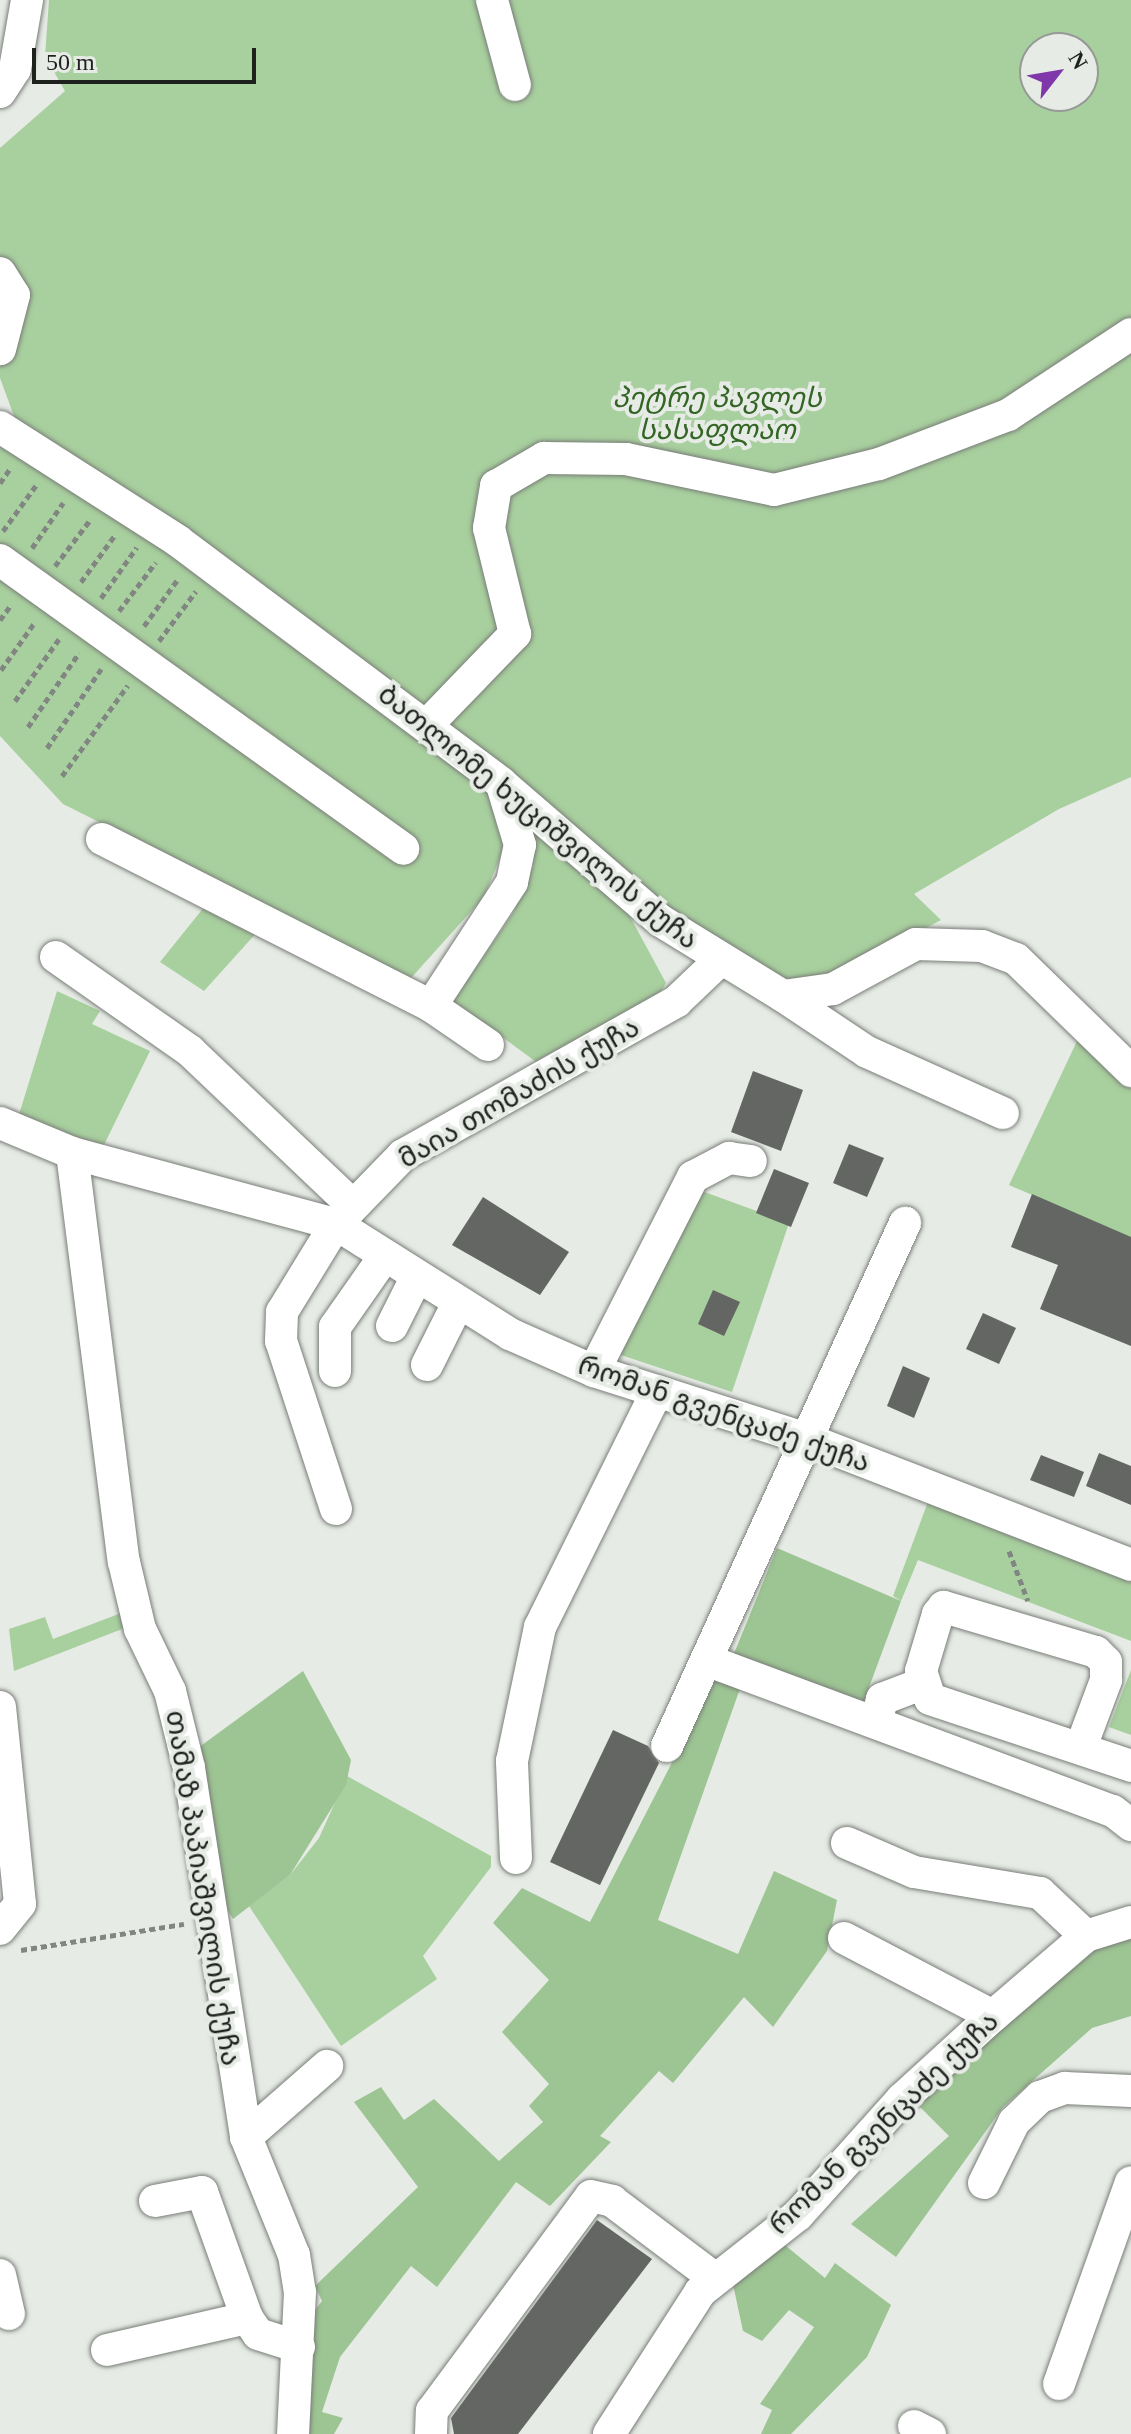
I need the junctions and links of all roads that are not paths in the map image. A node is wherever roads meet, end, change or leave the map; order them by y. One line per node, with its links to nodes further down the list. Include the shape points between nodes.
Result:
1 (27, 0): 4 (street, via 15,69)
2 (492, 0): 3 (street)
3 (515, 85)
4 (0, 92)
5 (0, 273): 7 (street, via 14,295)
6 (1131, 334): 10 (street, via 1008,415 879,464 774,490 626,459 544,458 496,486 489,528 515,634)
7 (0, 349)
8 (0, 427): 10 (street, ბათლომე ხუციშვილის ქუჩა, via 178,541)
9 (70, 611): 13 (street)
10 (427, 725): 11 (street, ბათლომე ხუციშვილის ქუჩა)
11 (501, 783): 15 (street, ბათლომე ხუციშვილის ქუჩა, via 661,921); 17 (street, via 520,845 512,882)
12 (102, 839): 17 (street)
13 (403, 849)
14 (56, 957): 24 (street, via 190,1051)
15 (720, 960): 16 (street, ბათლომე ხუციშვილის ქუჩა); 24 (street, მაია თომაძის ქუჩა, via 677,1001 403,1155)
16 (783, 996): 19 (street, via 833,989 916,944 982,946 1016,959); 20 (street, ბათლომე ხუციშვილის ქუჩა, via 867,1052)
17 (431, 1006): 18 (street)
18 (488, 1045)
19 (1131, 1071)
20 (1003, 1113)
21 (0, 1123): 22 (street)
22 (72, 1153): 24 (street); 54 (street, თამაზ პაპიაშვილის ქუჩა, via 124,1562 183,1741 213,1919 215,1972)
23 (751, 1161): 32 (street, via 729,1158 693,1177)
24 (344, 1214): 26 (street, რომან გვენცაძე ქუჩა); 35 (street, მაია თომაძის ქუჩა, via 282,1312 281,1341)
25 (905, 1223): 34 (street)
26 (384, 1257): 27 (street, რომან გვენცაძე ქუჩა); 31 (street, via 335,1327)
27 (416, 1278): 28 (street, რომან გვენცაძე ქუჩა); 29 (street)
28 (458, 1303): 30 (street); 32 (street, რომან გვენცაძე ქუჩა)
29 (392, 1326)
30 (427, 1365)
31 (335, 1371)
32 (594, 1371): 33 (street, რომან გვენცაძე ქუჩა)
33 (657, 1391): 34 (street, რომან გვენცაძე ქუჩა); 46 (street, via 540,1627 512,1761)
34 (804, 1438): 36 (street, რომან გვენცაძე ქუჩა); 37 (street)
35 (336, 1509)
36 (1131, 1565)
37 (706, 1660): 40 (street); 41 (street)
38 (921, 1684): 40 (street, via 882,1699); 42 (street, via 930,1699); 42 (street, via 944,1607 1096,1652 1106,1662)
39 (0, 1707): 48 (street, via 20,1904)
40 (876, 1722): 44 (street, via 1113,1811)
41 (667, 1746)
42 (1081, 1747): 43 (street)
43 (1131, 1766)
44 (1131, 1825)
45 (847, 1843): 49 (street, via 914,1872 1040,1893)
46 (516, 1858)
47 (1131, 1922): 49 (street, რომან გვენცაძე ქუჩა)
48 (1, 1928)
49 (1086, 1936): 51 (street, რომან გვენცაძე ქუჩა)
50 (844, 1938): 51 (street)
51 (993, 2016): 59 (street, რომან გვენცაძე ქუჩა, via 902,2099 798,2215)
52 (327, 2066): 54 (street)
53 (1131, 2091): 56 (street, via 1065,2088 1040,2097 1014,2122)
54 (246, 2137): 62 (street, თამაზ პაპიაშვილის ქუჩა, via 294,2255)
55 (1131, 2182): 64 (street)
56 (984, 2183)
57 (155, 2201): 61 (street, via 202,2192)
58 (0, 2275): 60 (street)
59 (714, 2278): 66 (street, via 612,2201 591,2196 432,2411); 67 (street, რომან გვენცაძე ქუჩა)
60 (9, 2314)
61 (247, 2318): 62 (street, via 258,2334); 63 (street)
62 (299, 2347): 65 (street, თამაზ პაპიაშვილის ქუჩა)
63 (107, 2350)
64 (1059, 2384)
65 (293, 2434)
66 (431, 2434)
67 (609, 2434)

